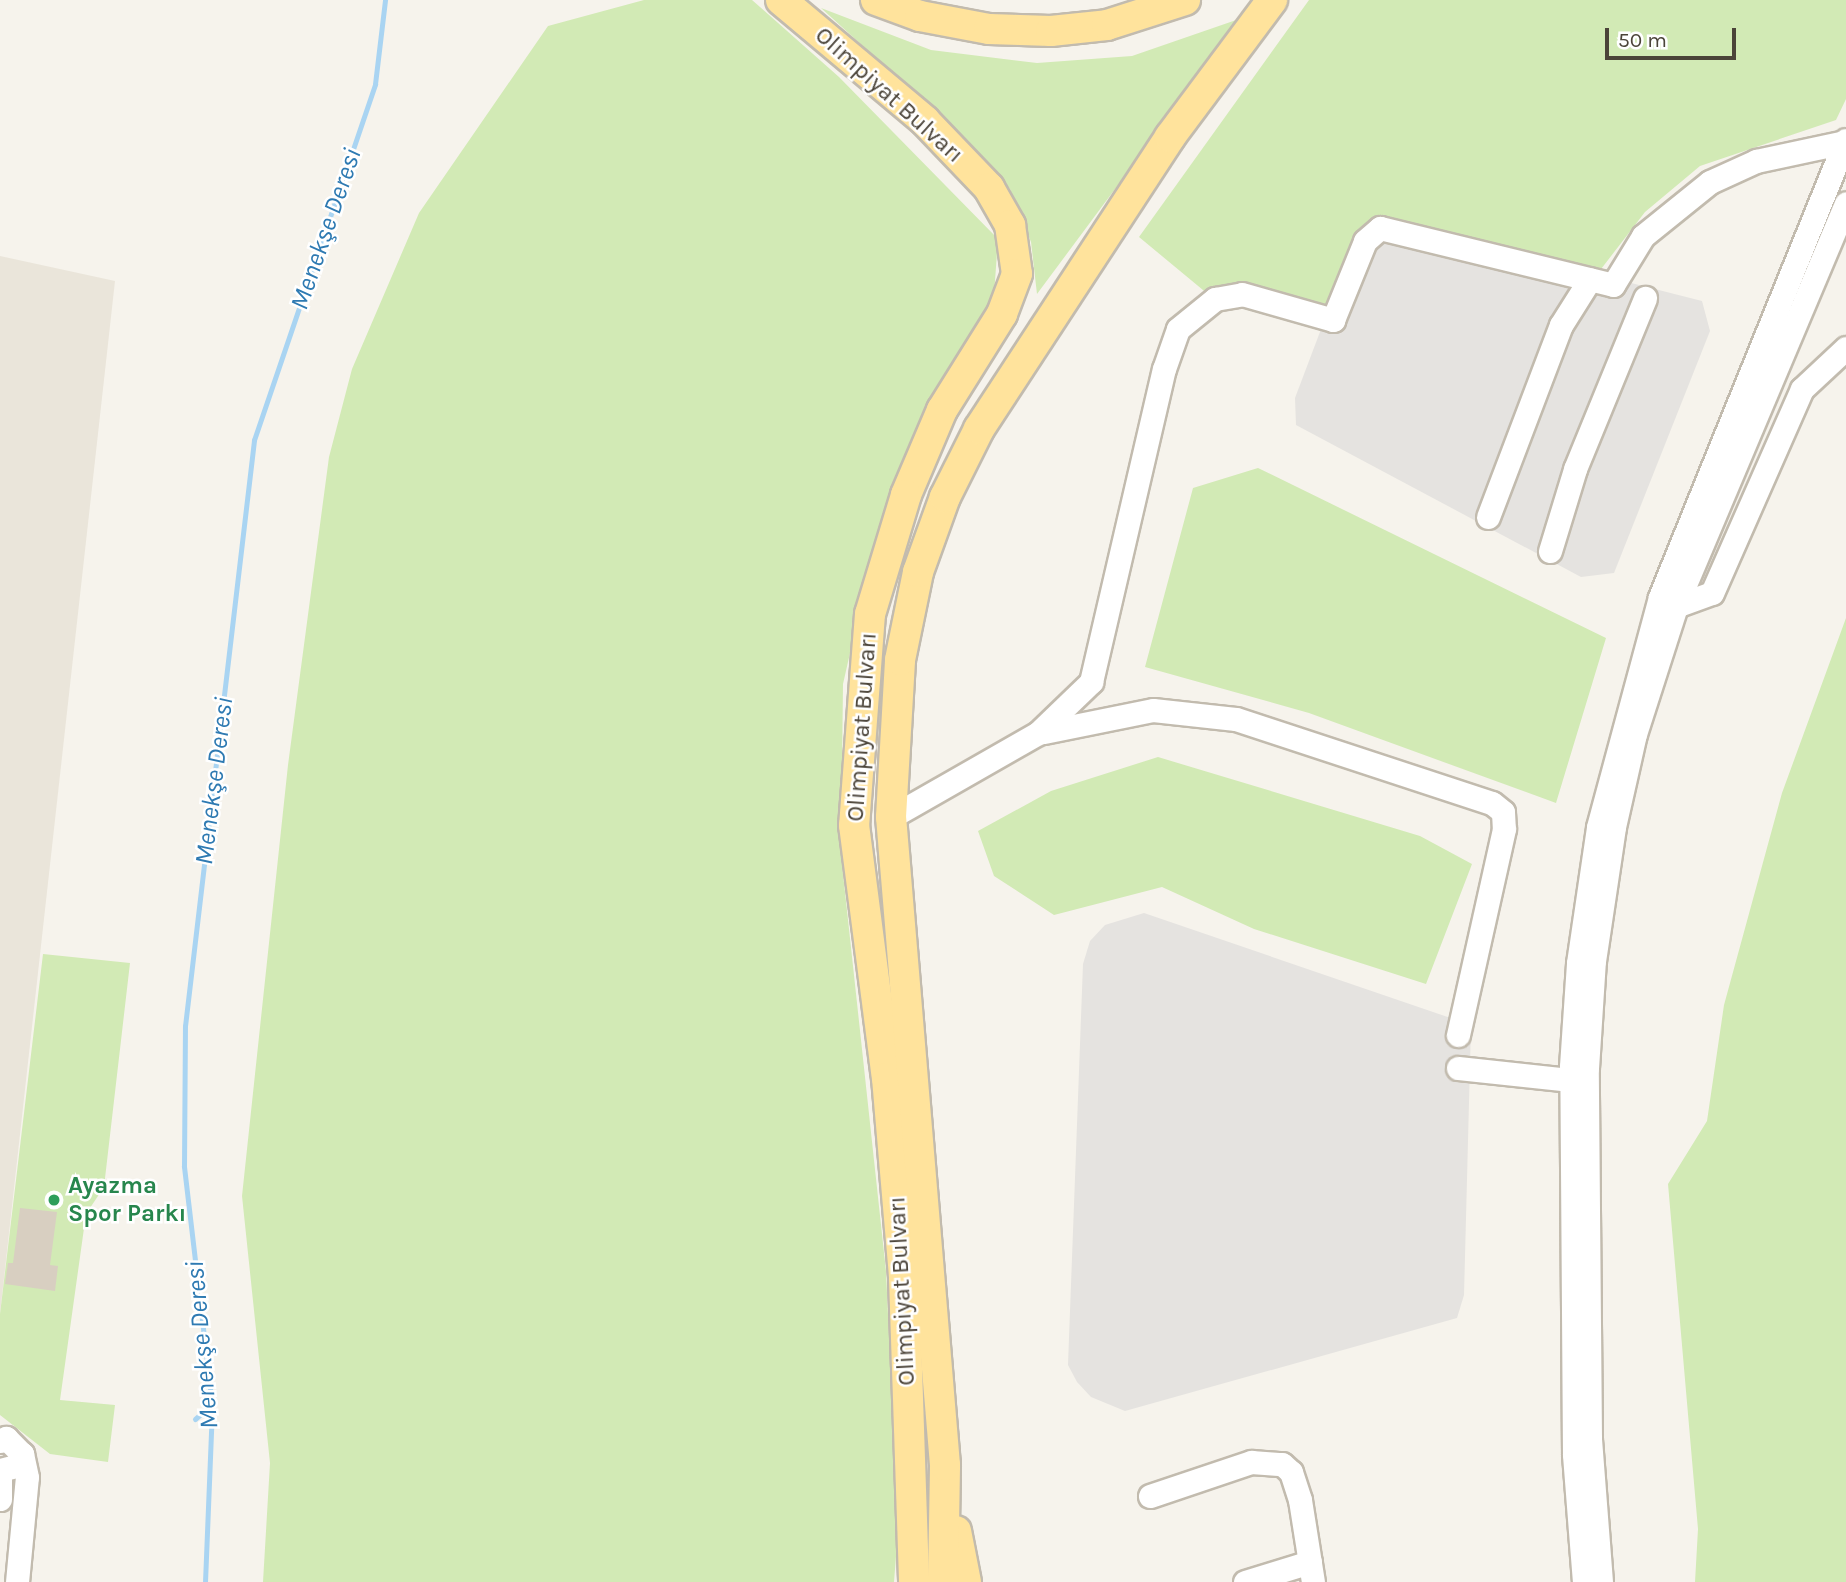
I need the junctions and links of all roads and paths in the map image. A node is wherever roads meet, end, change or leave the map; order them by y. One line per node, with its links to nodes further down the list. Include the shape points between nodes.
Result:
1 (781, 0): 25 (main road, Olimpiyat Bulvarı, via 925,121 989,188 1010,225 1017,274 1002,314 942,410 906,495 870,614 854,825 887,1077 902,1265)
2 (876, 0): 3 (main road, via 920,16 989,29 1051,31 1107,25)
3 (1185, 0)
4 (1272, 0): 14 (main road, Olimpiyat Bulvarı, via 1170,136 979,429 945,497 918,572 900,660)
5 (1846, 141): 7 (street, via 1756,161 1710,182 1643,236 1613,285); 17 (street, via 1660,597 1634,681 1586,899)
6 (1846, 203): 12 (street)
7 (1590, 279): 10 (street, via 1561,325); 13 (street, via 1380,228 1365,241 1333,320 1242,293 1215,299 1178,329 1164,369 1091,682)
8 (1645, 298): 11 (street, via 1575,470)
9 (1846, 348): 12 (street, via 1802,389 1712,593)
10 (1488, 517)
11 (1550, 551)
12 (1676, 606): 30 (street, via 1635,733 1614,827 1590,1016 1590,1424)
13 (1038, 733): 14 (street); 15 (street, via 1153,710 1199,713 1236,719 1492,803 1503,812 1502,840)
14 (891, 817): 19 (main road, Olimpiyat Bulvarı)
15 (1458, 1035)
16 (1458, 1068): 17 (street)
17 (1571, 1080): 29 (street, via 1574,1454)
18 (7, 1442): 20 (street, via 16,1466); 24 (street, via 27,1477)
19 (944, 1465): 26 (main road, Olimpiyat Bulvarı); 27 (main road)
20 (0, 1470): 22 (street)
21 (1150, 1496): 23 (street, via 1251,1462 1282,1464 1292,1472 1300,1500)
22 (0, 1499)
23 (1312, 1572): 28 (street)
24 (17, 1582)
25 (914, 1582)
26 (943, 1582)
27 (966, 1582)
28 (1245, 1582)
29 (1584, 1582)
30 (1601, 1582)

